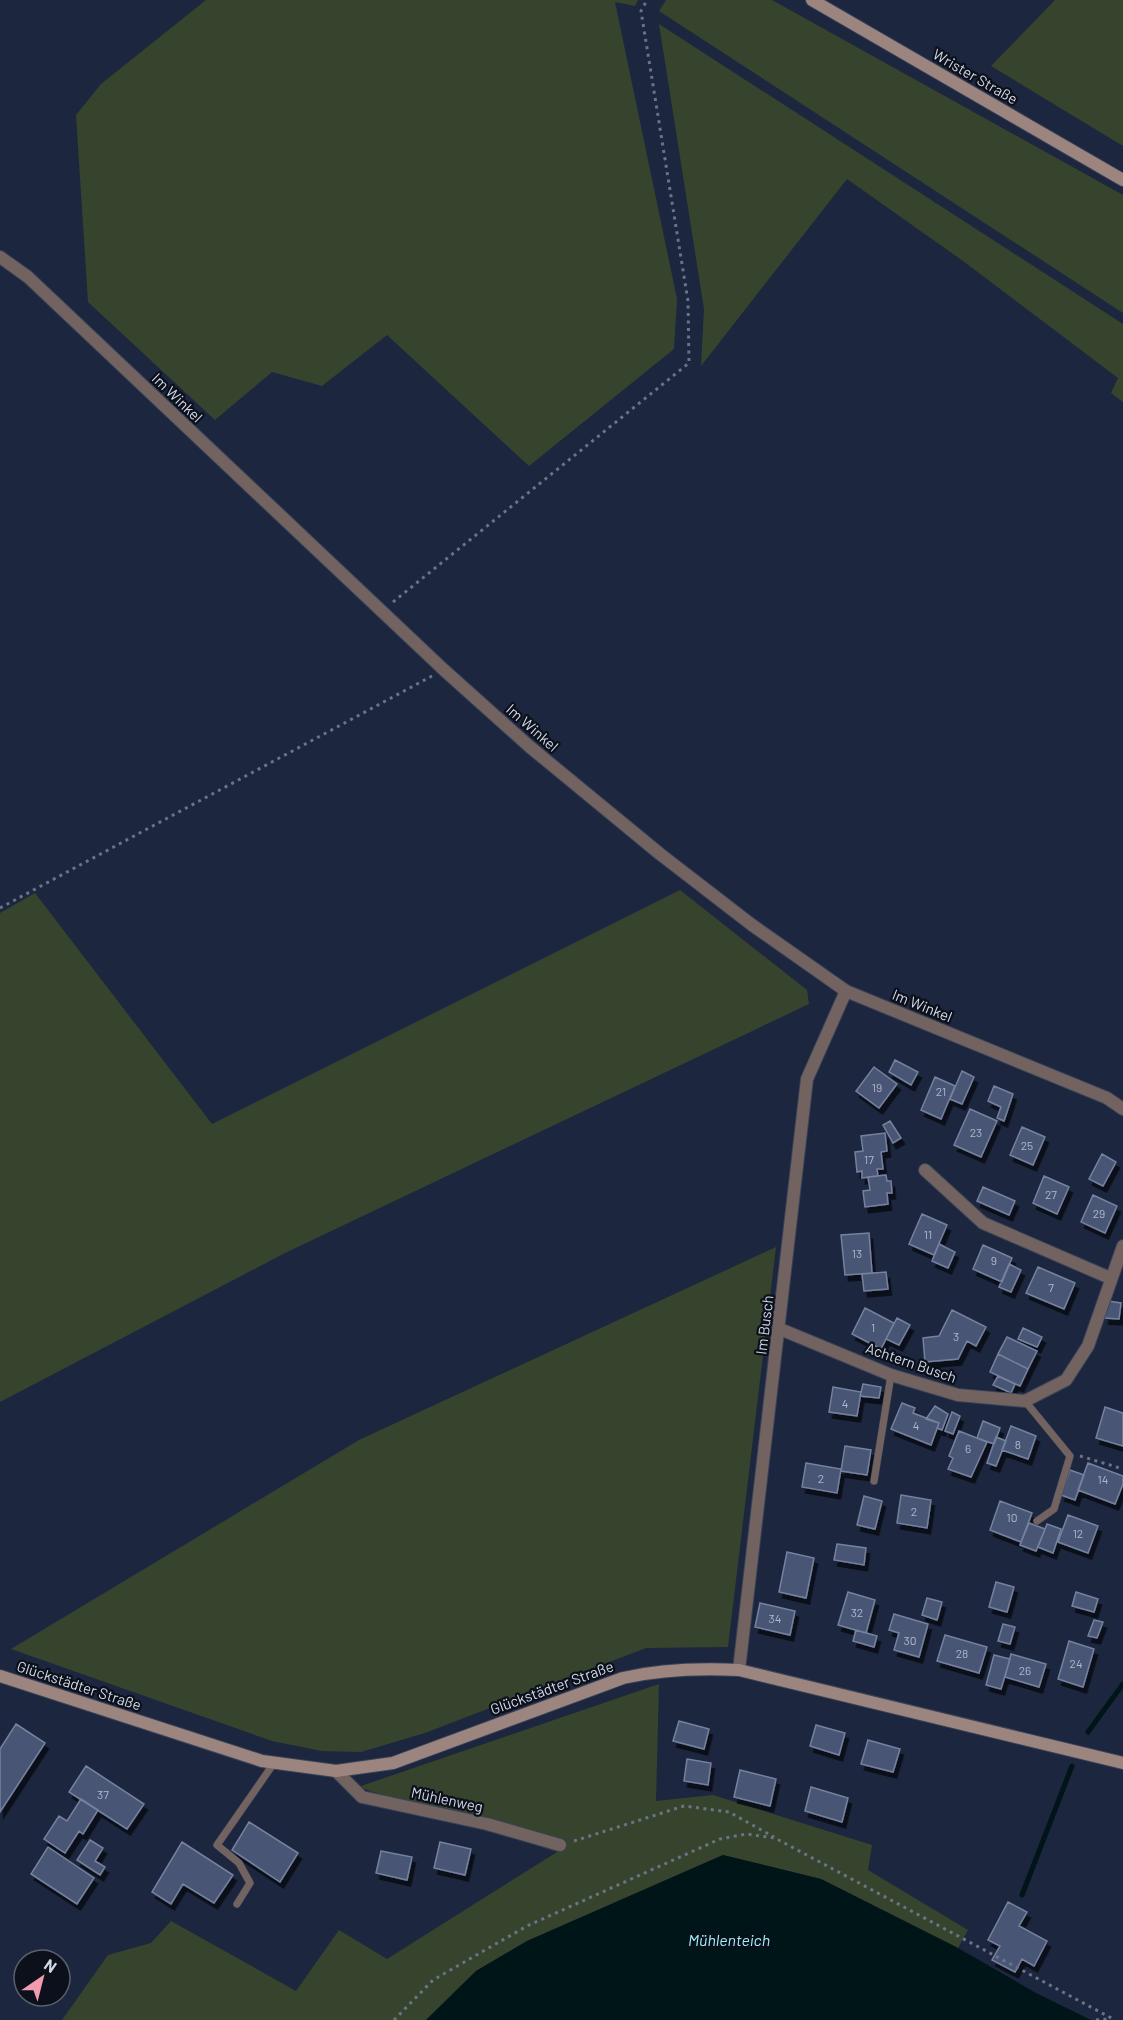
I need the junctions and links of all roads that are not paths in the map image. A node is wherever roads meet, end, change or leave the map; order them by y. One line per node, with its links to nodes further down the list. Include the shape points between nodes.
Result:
1 (812, 0): 2 (street, Wrister Straße)
2 (1123, 180)
3 (0, 257): 4 (street, Im Winkel, via 28,276 380,612 530,747 660,854)
4 (846, 991): 5 (street, Im Winkel, via 1107,1098); 9 (street, Im Busch, via 807,1079)
5 (1123, 1109)
6 (925, 1170): 8 (street, via 983,1223)
7 (1123, 1246): 8 (street)
8 (1110, 1278): 11 (street, via 1088,1346 1066,1380)
9 (780, 1329): 10 (street, Achtern Busch); 14 (street, Im Busch)
10 (891, 1375): 11 (street, Achtern Busch, via 958,1395); 12 (lane)
11 (1025, 1401): 13 (lane, via 1070,1456 1054,1509)
12 (874, 1481)
13 (1036, 1521)
14 (738, 1670): 16 (street, Glückstädter Straße); 18 (street, Glückstädter Straße, via 690,1668 623,1678 393,1763)
15 (0, 1676): 17 (street, Glückstädter Straße)
16 (1123, 1763)
17 (274, 1764): 18 (street, Glückstädter Straße); 20 (lane, via 217,1845 239,1863 250,1883)
18 (336, 1771): 19 (street, Mühlenweg, via 363,1797 487,1824)
19 (560, 1845)
20 (237, 1904)

